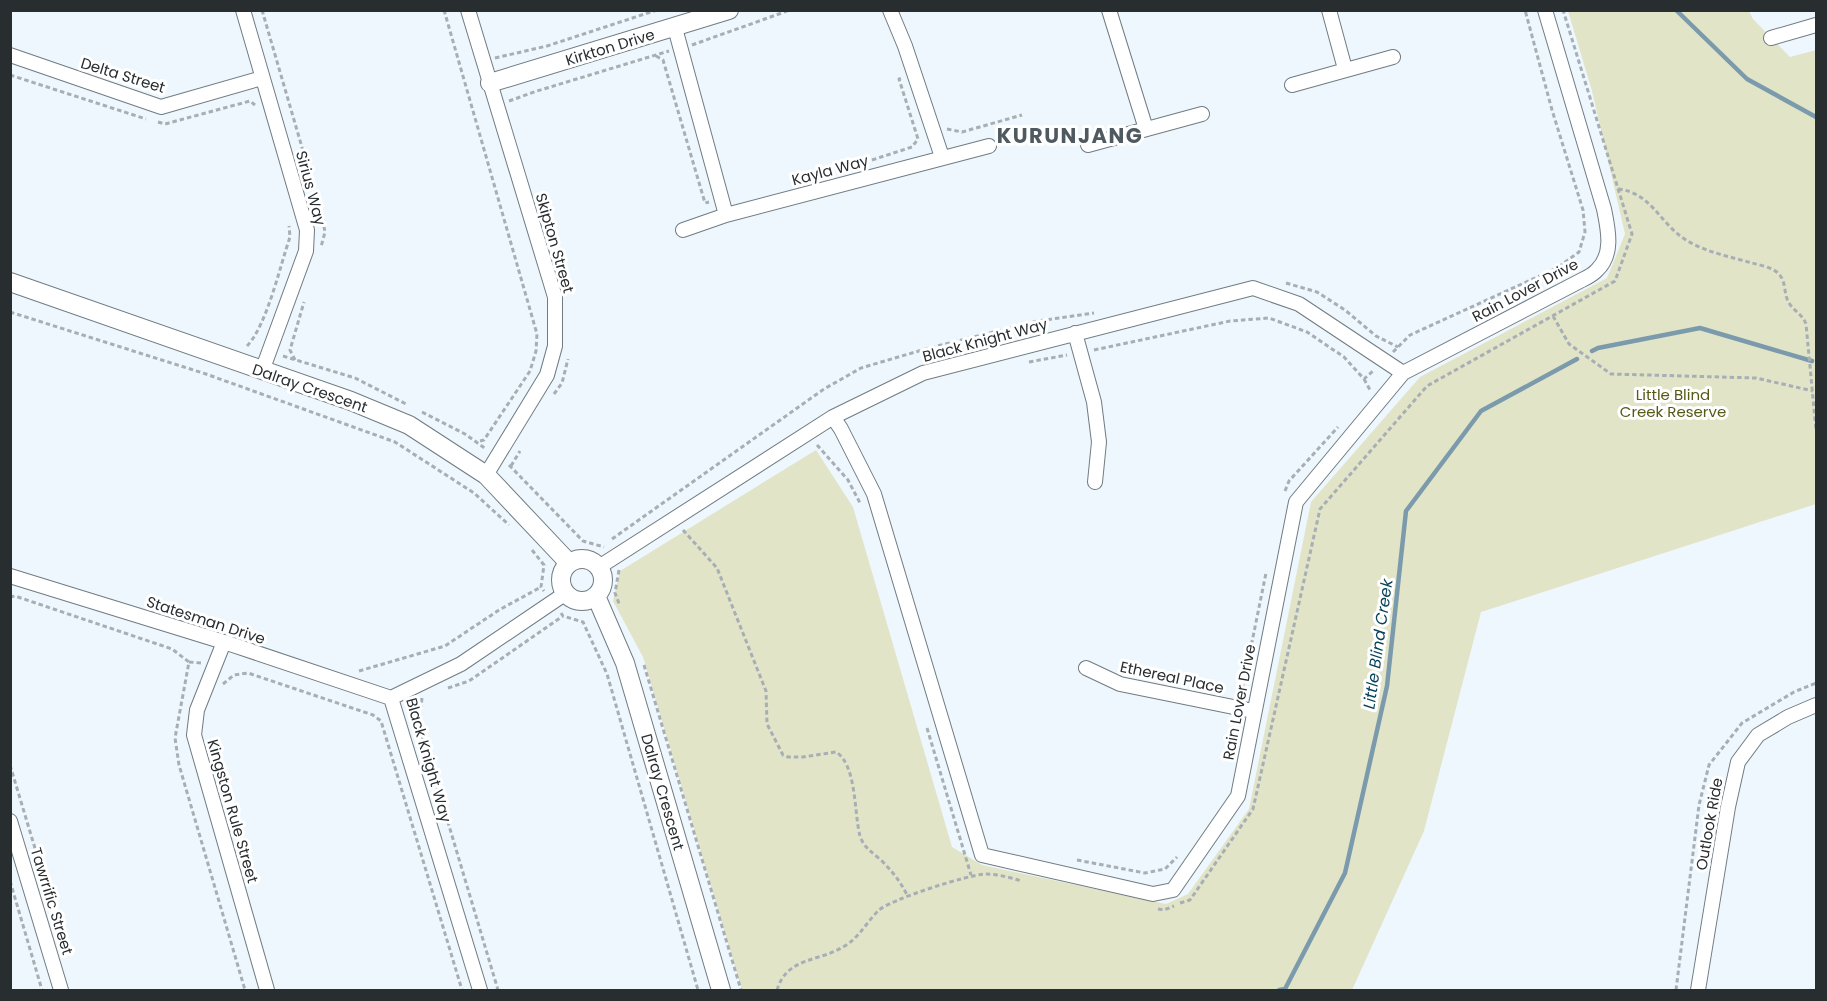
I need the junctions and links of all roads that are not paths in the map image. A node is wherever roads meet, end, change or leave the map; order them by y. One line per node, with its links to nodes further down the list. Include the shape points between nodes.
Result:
1 (243, 10): 14 (street, Sirius Way)
2 (468, 10): 15 (street, Skipton Street)
3 (729, 10): 9 (street, Kirkton Drive)
4 (890, 10): 21 (street)
5 (1109, 10): 18 (street)
6 (1329, 10): 13 (street)
7 (1545, 10): 27 (street, Rain Lover Drive, via 1604,209 1609,233 1607,256 1598,270 1580,281)
8 (1816, 25): 10 (street)
9 (675, 28): 15 (street, Kirkton Drive); 22 (street)
10 (1771, 38)
11 (10, 55): 14 (street, Delta Street, via 161,107)
12 (1393, 57): 13 (street)
13 (1345, 69): 16 (street)
14 (256, 79): 26 (street, Sirius Way, via 307,230 306,250)
15 (490, 83): 29 (street, Skipton Street, via 555,297 555,346 547,375)
16 (1292, 85)
17 (1202, 114): 18 (street)
18 (1146, 129): 19 (street)
19 (1088, 145)
20 (989, 146): 21 (street, Kayla Way)
21 (942, 157): 22 (street, Kayla Way)
22 (726, 215): 23 (street, Kayla Way)
23 (684, 230)
24 (10, 282): 26 (street, Dalray Crescent)
25 (1075, 333): 27 (street, Black Knight Way, via 1253,288 1299,304); 28 (street, Black Knight Way, via 923,373); 30 (street, via 1094,402 1099,442)
26 (262, 371): 29 (street, Dalray Crescent, via 409,425)
27 (1403, 373): 40 (street, Rain Lover Drive, via 1296,501)
28 (833, 417): 32 (street, Black Knight Way); 40 (street, Rain Lover Drive, via 874,494 982,855 1153,894 1173,890 1239,796)
29 (486, 475): 31 (street, Dalray Crescent)
30 (1095, 483)
31 (569, 563): 32 (street, via 582,558); 35 (street, via 564,568)
32 (606, 563): 34 (street, via 603,585)
33 (10, 576): 36 (street, Statesman Drive)
34 (596, 596): 35 (street, via 584,601); 45 (street, Dalray Crescent, via 625,663)
35 (559, 598): 38 (street, Black Knight Way, via 460,664)
36 (224, 642): 38 (street, Statesman Drive); 43 (street, Kingston Rule Street, via 197,710 194,735)
37 (1086, 668): 40 (street, Ethereal Place, via 1120,684)
38 (391, 698): 44 (street, Black Knight Way)
39 (1816, 705): 46 (street, Outlook Ride, via 1758,735 1738,762)
40 (1253, 711)
41 (10, 820): 42 (street, Tawrrific Street)
42 (61, 990)
43 (267, 990)
44 (480, 990)
45 (721, 990)
46 (1698, 990)

